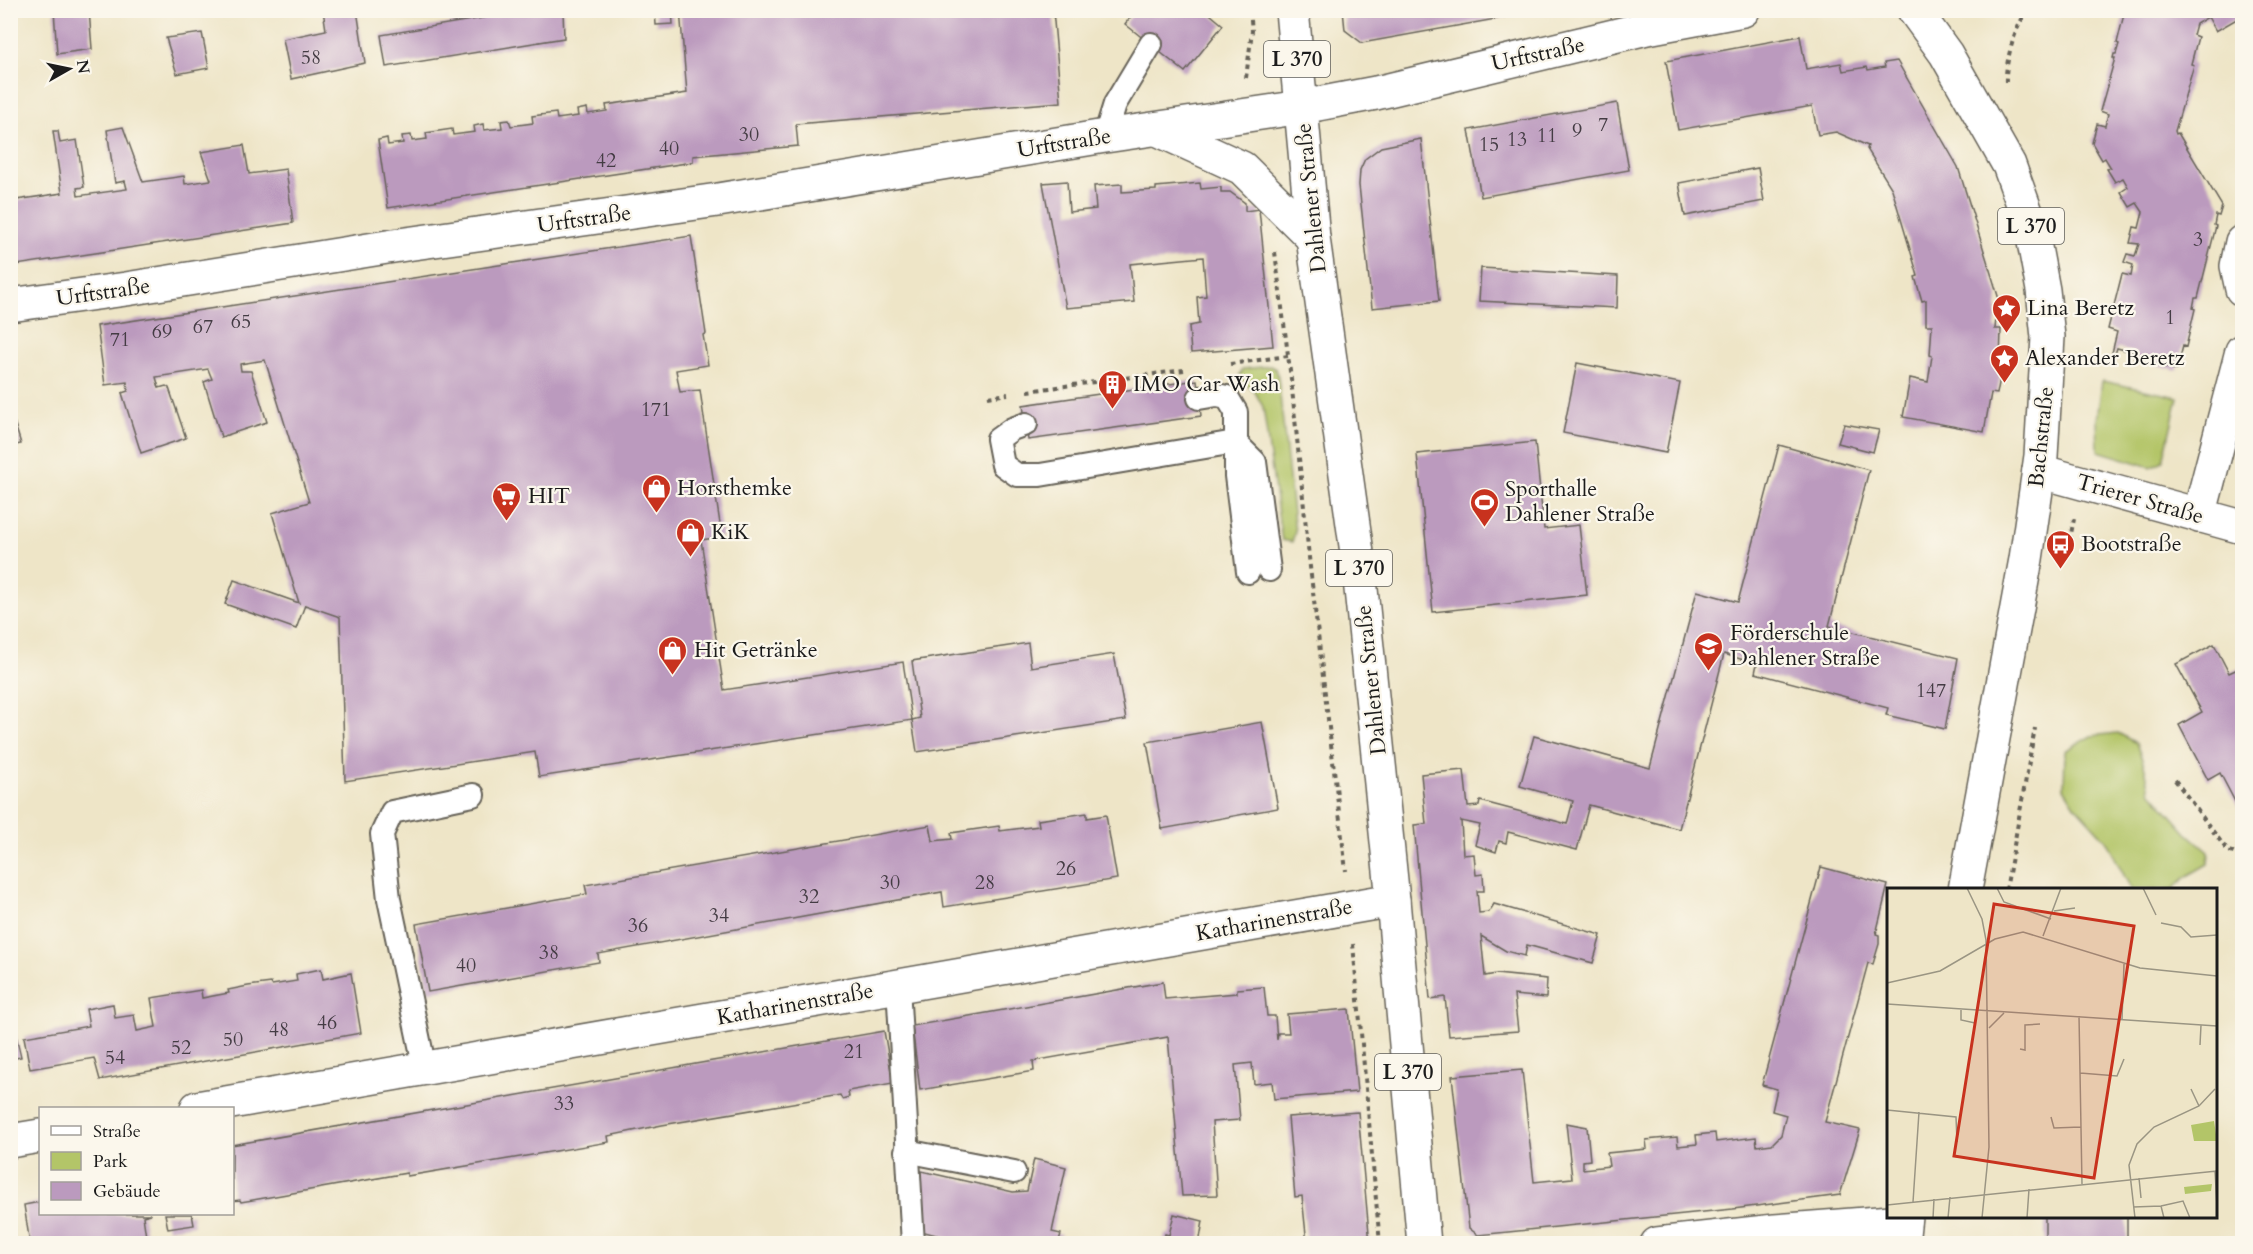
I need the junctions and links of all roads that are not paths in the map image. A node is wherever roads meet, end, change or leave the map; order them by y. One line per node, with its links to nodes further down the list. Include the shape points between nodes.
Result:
1 (1292, 10): 5 (street, Dahlener Straße / L 370)
2 (1743, 10): 5 (street, Urftstraße, via 1647,28)
3 (1914, 10): 16 (street, Bachstraße / L 370, via 1946,54 2008,165 2031,226 2048,337)
4 (1151, 44): 7 (lane, via 1115,104)
5 (1302, 107): 6 (street, Urftstraße); 8 (street, Dahlener Straße / L 370)
6 (1157, 129): 7 (street, Urftstraße); 8 (street, via 1242,168)
7 (1106, 136): 11 (street, Urftstraße, via 729,198)
8 (1313, 238): 22 (street, Dahlener Straße / L 370, via 1358,560)
9 (2242, 242): 10 (street, via 2237,266)
10 (2242, 289)
11 (10, 305)
12 (2242, 351): 17 (street)
13 (1199, 398): 15 (lane, via 1227,397 1236,412)
14 (1026, 424): 15 (lane, via 998,439 1003,465 1017,475 1040,475)
15 (1235, 442): 19 (lane, via 1255,462)
16 (2039, 471): 17 (street, Trierer Straße); 21 (street, Bachstraße / L 370)
17 (2199, 516): 18 (street, Trierer Straße)
18 (2242, 527)
19 (1259, 571)
20 (473, 795): 24 (lane, via 392,812 382,834 389,899)
21 (1965, 888)
22 (1393, 900): 23 (street, Katharinenstraße); 32 (street, Dahlener Straße / L 370)
23 (898, 986): 24 (street, Katharinenstraße); 28 (lane)
24 (425, 1069): 25 (street, Katharinenstraße)
25 (203, 1107)
26 (39, 1136): 27 (street)
27 (10, 1141)
28 (906, 1151): 29 (lane); 31 (lane)
29 (1014, 1172)
30 (1904, 1227): 33 (street, via 1775,1230)
31 (913, 1244)
32 (1424, 1244)
33 (1657, 1244)

